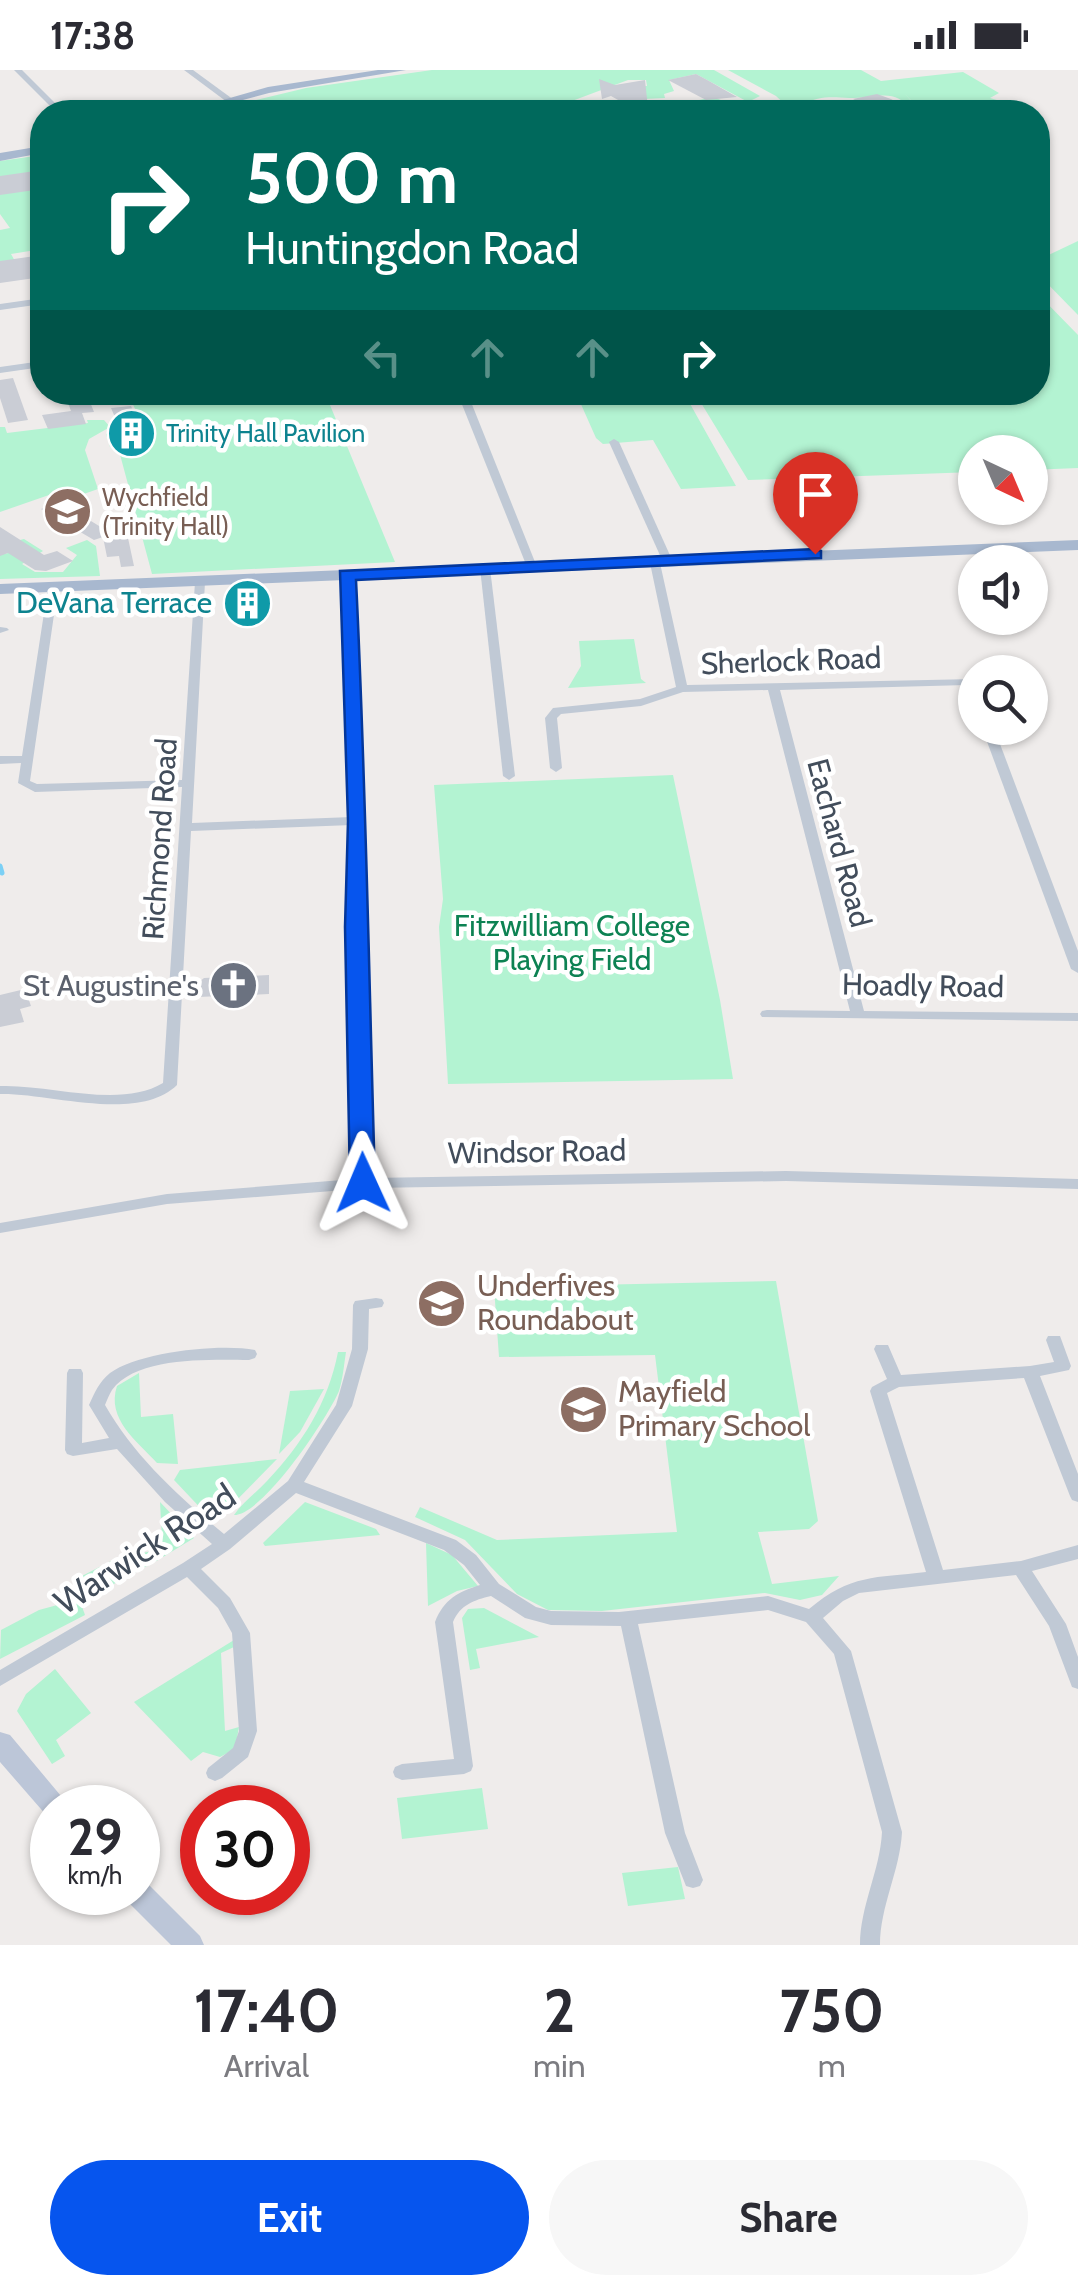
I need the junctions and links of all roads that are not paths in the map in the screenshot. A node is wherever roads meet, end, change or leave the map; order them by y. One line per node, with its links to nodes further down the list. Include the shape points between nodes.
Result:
1 (18, 70): 5 (street)
2 (188, 70): 6 (street)
3 (400, 70): 4 (main road)
4 (376, 72): 6 (main road)
5 (48, 100)
6 (230, 100)
7 (30, 152): 8 (main road)
8 (0, 156)
9 (30, 303): 10 (street)
10 (0, 307)
11 (30, 366): 12 (street)
12 (0, 370)
13 (467, 405): 17 (street)
14 (614, 442): 16 (street, Sherlock Road)
15 (1078, 544): 16 (main road)
16 (661, 562): 17 (main road); 25 (street, Sherlock Road)
17 (532, 567): 18 (main road)
18 (485, 568): 19 (main road); 30 (street)
19 (347, 574): 20 (main road); 32 (street)
20 (200, 582): 21 (main road); 31 (street, Richmond Road)
21 (53, 587): 22 (main road); 27 (street)
22 (0, 588)
23 (772, 687): 24 (street, Sherlock Road); 25 (street, Sherlock Road); 35 (street, Eachard Road)
24 (958, 687)
25 (682, 690): 29 (street, via 641,702 557,711 551,718)
26 (994, 745): 34 (street)
27 (29, 759): 28 (street); 31 (street, via 24,784 35,788)
28 (0, 760)
29 (556, 768)
30 (510, 776)
31 (188, 783): 33 (street, Richmond Road)
32 (358, 821): 33 (street); 39 (street)
33 (184, 828): 38 (street, Richmond Road, via 170,1084 157,1094 88,1099 34,1088)
34 (1078, 969)
35 (857, 1012): 36 (street, Hoadly Road); 37 (street, Hoadly Road)
36 (768, 1014)
37 (1078, 1017)
38 (0, 1090)
39 (363, 1183): 40 (street, Windsor Road, via 786,1176); 41 (street, Windsor Road, via 167,1199)
40 (1078, 1184)
41 (0, 1228)
42 (376, 1303): 50 (street, Warwick Road, via 361,1305 360,1349 344,1406)
43 (1054, 1340): 46 (street, via 1064,1366)
44 (882, 1349): 48 (street)
45 (249, 1354): 49 (street, via 119,1370 97,1404)
46 (1030, 1372): 48 (street); 51 (street)
47 (74, 1373): 49 (street, via 73,1450)
48 (896, 1381): 56 (street, via 878,1391 880,1402)
49 (122, 1442): 52 (street)
50 (294, 1485): 52 (street, Warwick Road); 57 (street, via 450,1544)
51 (1078, 1496)
52 (224, 1544): 54 (street, Warwick Road)
53 (1078, 1552): 55 (street)
54 (188, 1568): 60 (street, Warwick Road); 64 (street, via 224,1603 241,1633 248,1731 242,1752)
55 (1021, 1568): 56 (street); 61 (street, via 1058,1624)
56 (937, 1579): 58 (street, via 848,1590)
57 (493, 1588): 59 (street, via 551,1618); 63 (street, via 456,1602 444,1622 464,1766)
58 (812, 1617): 59 (street, via 768,1603); 69 (street, via 842,1651 892,1832)
59 (628, 1619): 66 (street, via 676,1834)
60 (0, 1680)
61 (1078, 1682)
62 (0, 1743): 65 (main road)
63 (402, 1772)
64 (215, 1773)
65 (37, 1785)
66 (693, 1880)
67 (159, 1915): 68 (main road)
68 (188, 1945)
69 (870, 1945)

